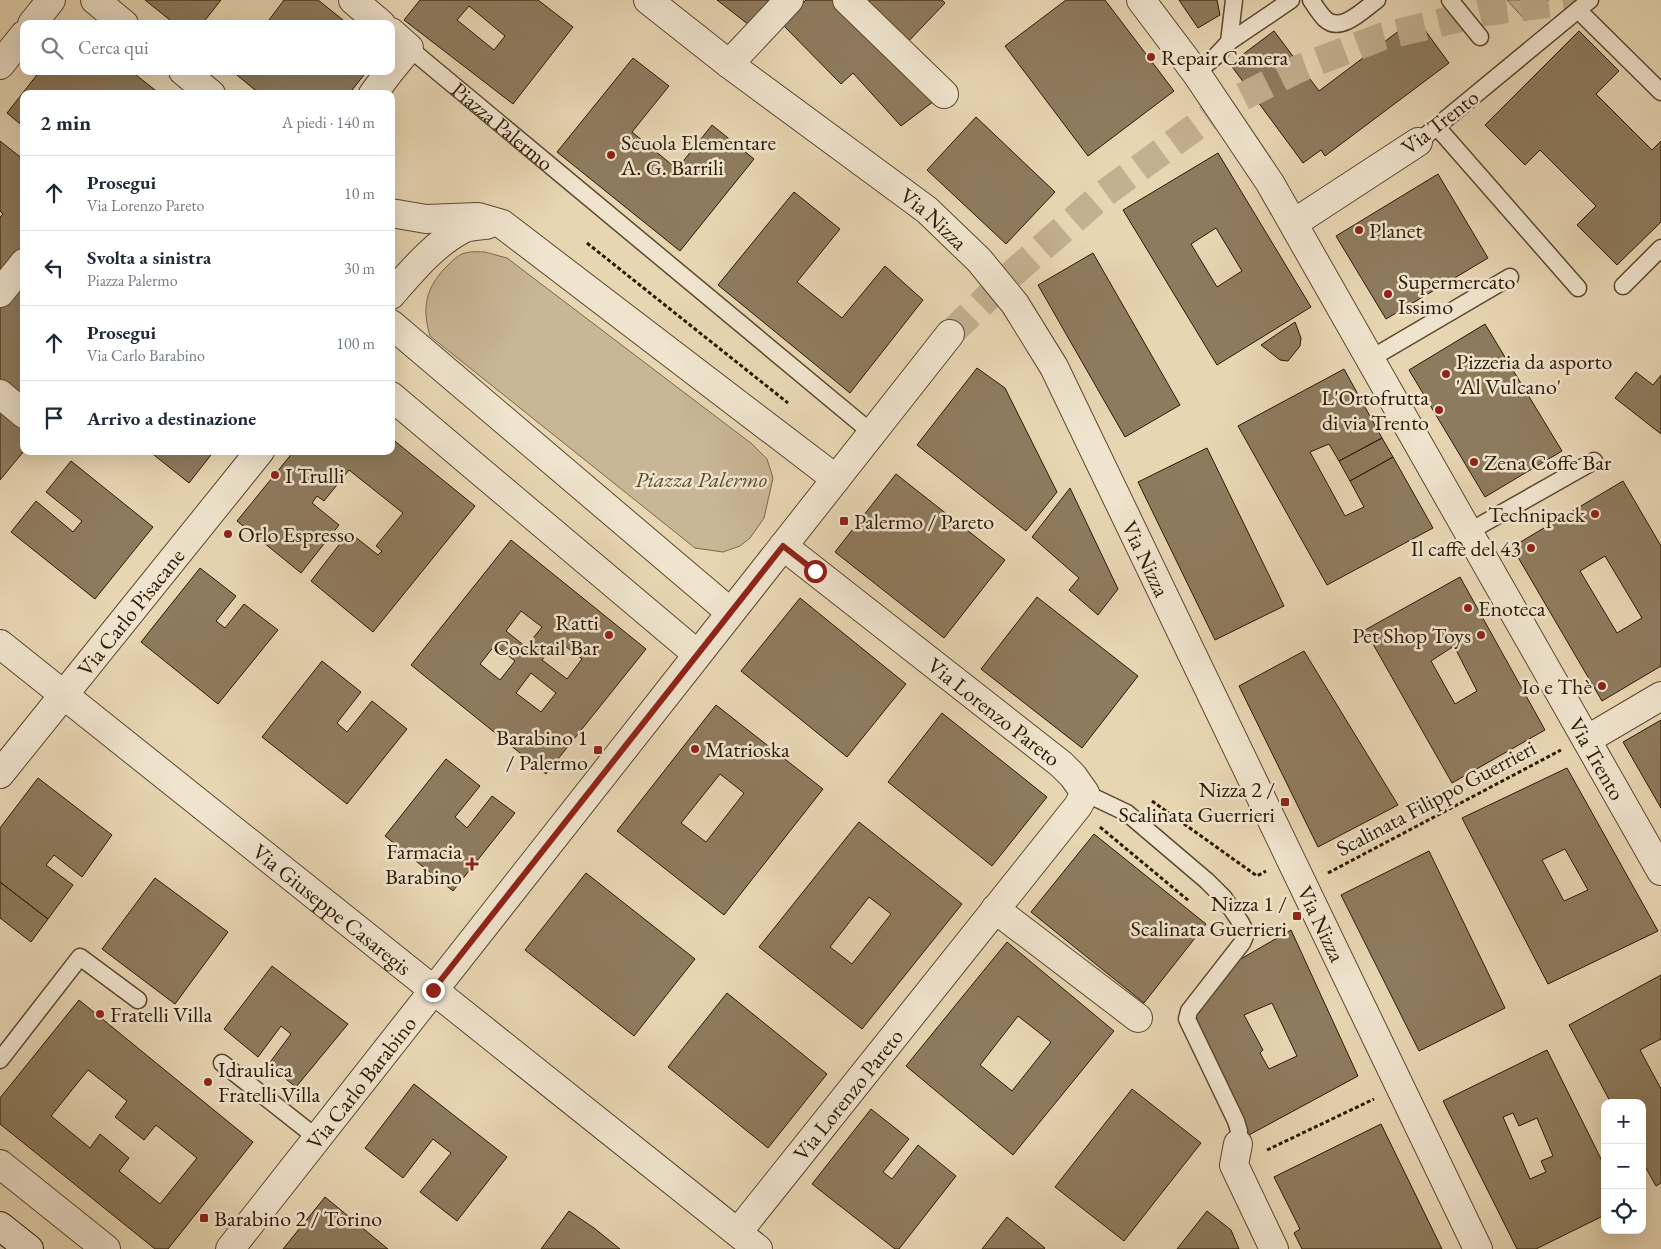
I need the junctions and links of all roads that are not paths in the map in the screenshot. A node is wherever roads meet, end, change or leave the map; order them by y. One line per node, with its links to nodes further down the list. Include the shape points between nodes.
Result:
1 (51, 0): 14 (street)
2 (95, 0): 15 (street)
3 (353, 0): 16 (street)
4 (648, 0): 22 (street, Via Nizza)
5 (789, 0): 22 (street)
6 (847, 0): 30 (street)
7 (1141, 0): 24 (street, Via Trento)
8 (1234, 0): 20 (lane)
9 (1291, 0): 20 (lane)
10 (1311, 0): 11 (lane, via 1326,20 1335,24 1346,23)
11 (1377, 0)
12 (1450, 0): 17 (lane)
13 (1584, 5): 29 (lane, Via Trento); 31 (lane, Via Trento)
14 (35, 20)
15 (119, 20)
16 (377, 20)
17 (1480, 37)
18 (20, 40): 23 (street)
19 (400, 40): 21 (street, Piazza Palermo); 48 (lane, Piazza Palermo)
20 (1229, 42): 24 (lane)
21 (395, 57)
22 (729, 64): 78 (street, Via Nizza, via 927,210 978,260 1015,304 1054,368)
23 (0, 65)
24 (1196, 72): 33 (street, Via Trento)
25 (188, 75): 27 (street)
26 (388, 75): 28 (street, Piazza Palermo)
27 (206, 90)
28 (375, 90)
29 (1661, 92)
30 (944, 94)
31 (1427, 135): 33 (street, Via Trento); 39 (lane)
32 (395, 214): 34 (street, via 426,219 478,217)
33 (1294, 223): 44 (street, Via Trento)
34 (502, 224): 40 (street, via 464,228 440,245); 51 (street)
35 (1661, 248): 38 (lane)
36 (20, 268): 41 (street)
37 (1510, 277): 44 (lane)
38 (1623, 286)
39 (1578, 288)
40 (395, 290)
41 (0, 293)
42 (395, 327): 54 (street)
43 (950, 334): 48 (street)
44 (1370, 359): 52 (street, Via Trento)
45 (0, 394): 47 (street)
46 (395, 399): 56 (street)
47 (20, 411)
48 (872, 433): 51 (street)
49 (257, 455): 57 (street, Via Carlo Pisacane)
50 (1594, 462): 52 (lane)
51 (836, 479): 53 (street)
52 (1470, 531): 59 (street, Via Trento)
53 (783, 546): 54 (street); 61 (street, Via Lorenzo Pareto, via 1061,764)
54 (730, 612): 56 (street)
55 (0, 644): 57 (street, Via Giuseppe Casaregis)
56 (697, 654): 64 (street, Via Carlo Barabino)
57 (64, 696): 60 (street, Via Carlo Pisacane); 64 (street, Via Giuseppe Casaregis)
58 (1661, 696): 59 (street)
59 (1588, 740): 62 (street, Via Trento)
60 (0, 774)
61 (1085, 793): 63 (street, Via Lorenzo Pareto); 70 (lane, via 1126,813 1170,850 1224,898 1244,929 1242,943 1189,1011 1188,1019 1236,1121)
62 (1661, 870)
63 (995, 909): 66 (street); 73 (street, Via Lorenzo Pareto)
64 (433, 990): 69 (street, Via Carlo Barabino); 73 (street, Via Giuseppe Casaregis)
65 (138, 1000): 67 (lane, via 80,957)
66 (1138, 1018)
67 (0, 1060)
68 (222, 1063): 69 (lane)
69 (317, 1138): 76 (street, Via Carlo Barabino)
70 (1236, 1155): 77 (street)
71 (0, 1164): 75 (street)
72 (0, 1226): 74 (street)
73 (748, 1241)
74 (29, 1249)
75 (106, 1249)
76 (230, 1249)
77 (1274, 1249)
78 (1478, 1249)

